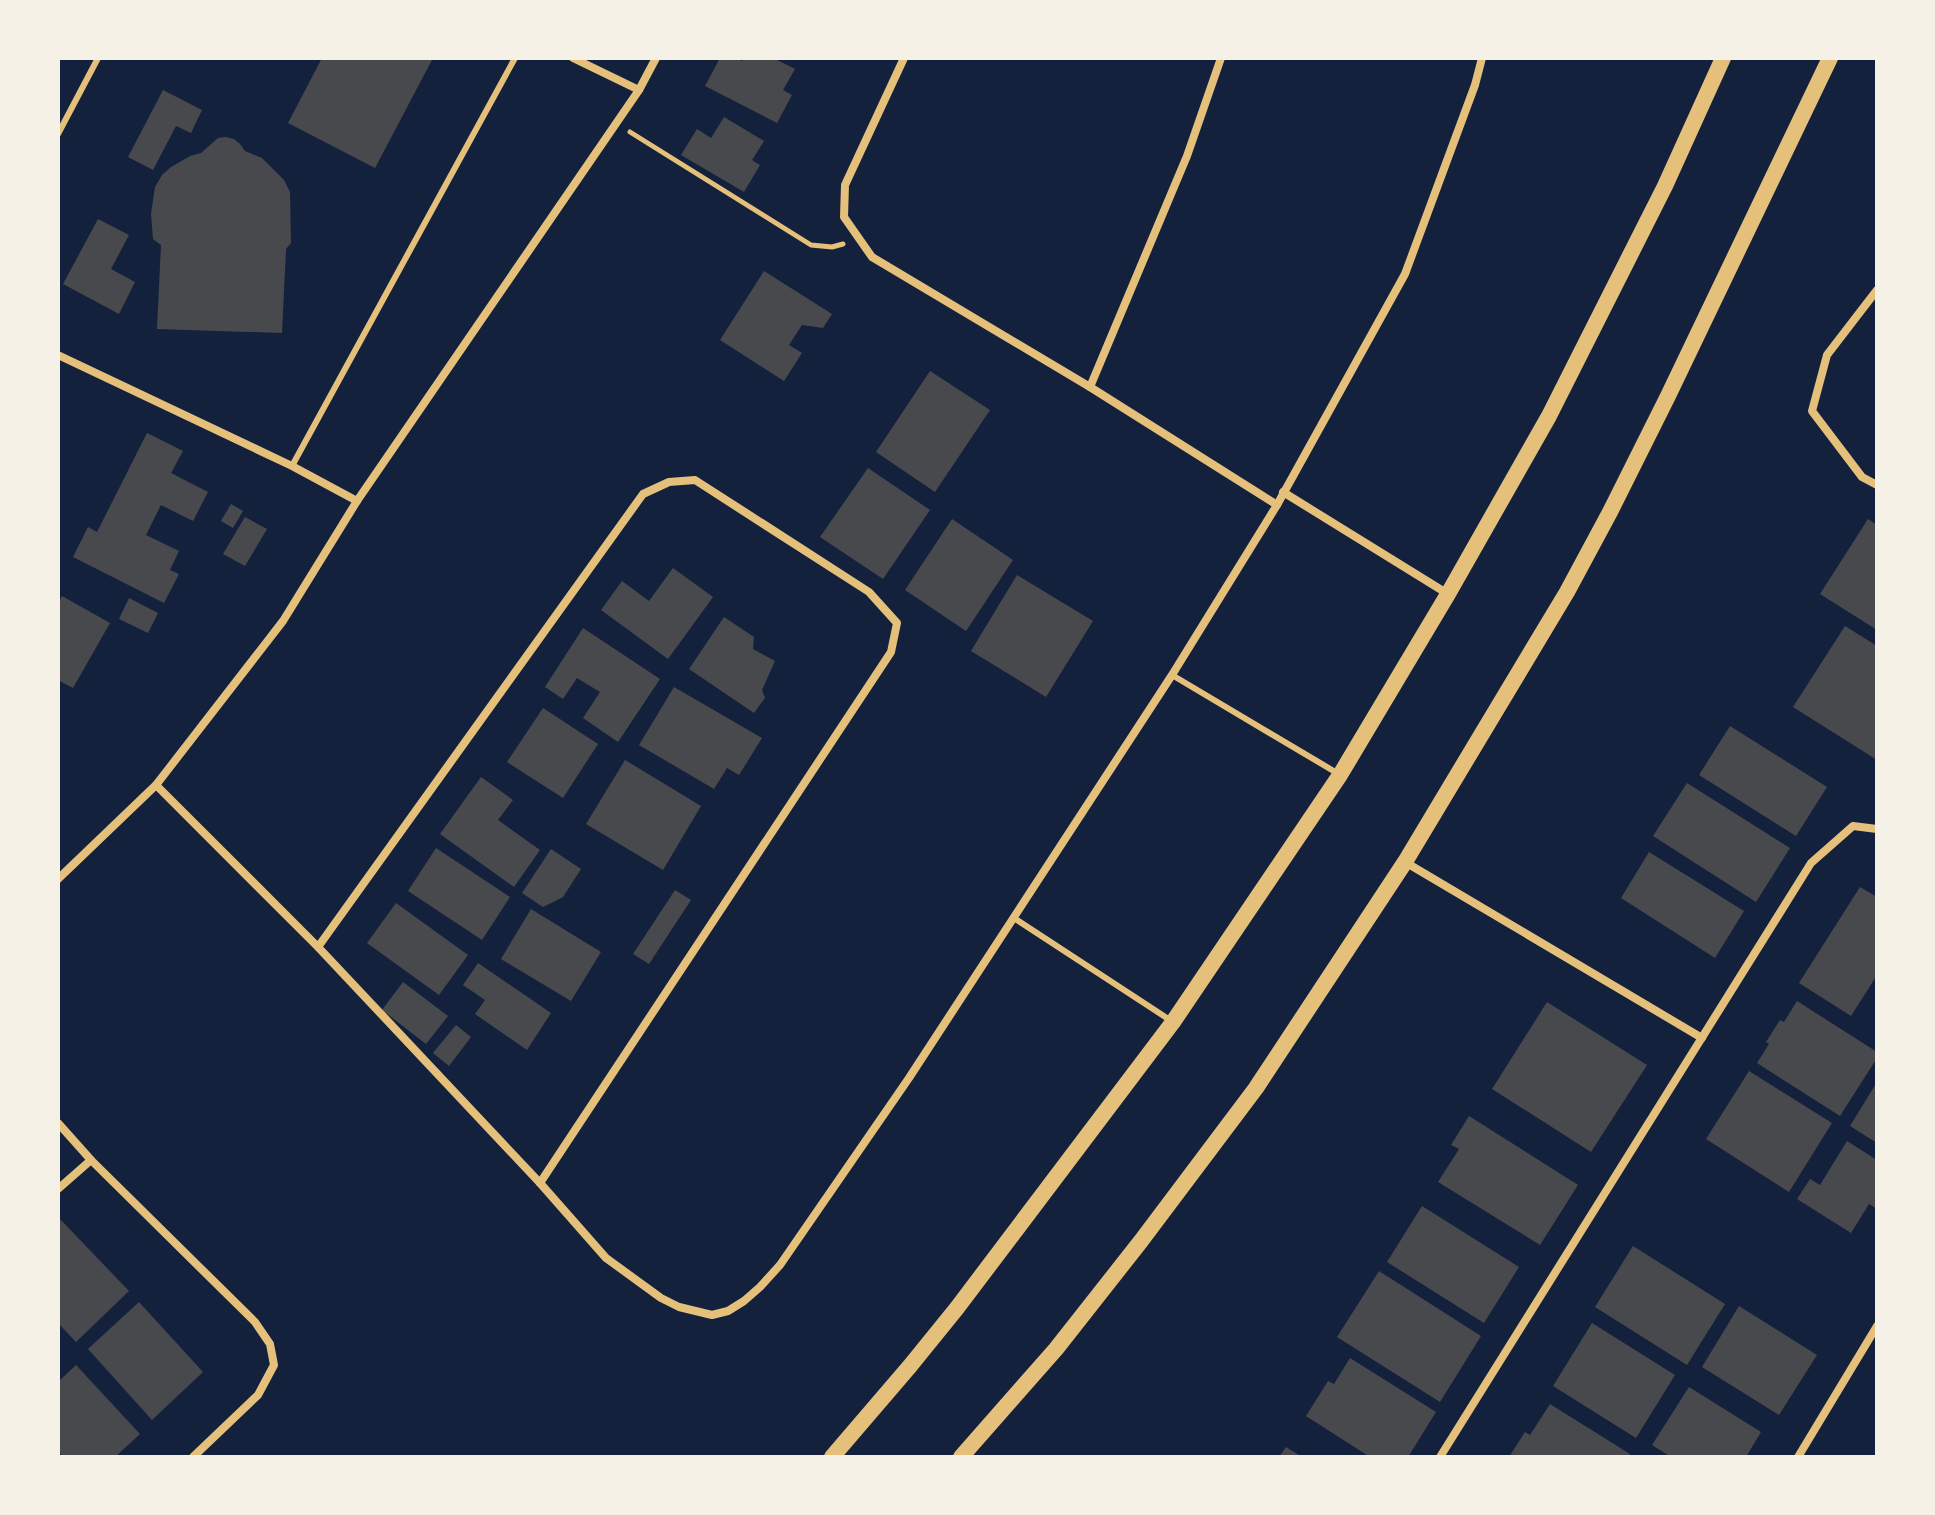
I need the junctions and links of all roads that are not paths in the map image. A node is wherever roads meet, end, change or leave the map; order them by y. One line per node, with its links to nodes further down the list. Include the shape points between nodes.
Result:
1 (98, 58): 11 (lane)
2 (515, 58): 15 (lane)
3 (573, 58): 10 (street)
4 (656, 58): 10 (street)
5 (904, 58): 14 (street, via 845,185 844,217 872,257)
6 (1221, 58): 14 (street, via 1187,156)
7 (1482, 58): 17 (street, via 1405,274)
8 (1723, 58): 20 (main road, via 1549,416)
9 (1830, 58): 25 (main road, via 1610,512)
10 (639, 90): 18 (street)
11 (58, 134)
12 (1877, 290): 16 (street, via 1827,355 1812,411 1862,477)
13 (58, 355): 15 (street)
14 (1090, 387): 19 (street)
15 (292, 466): 18 (street)
16 (1877, 485)
17 (1283, 492): 19 (street); 20 (street)
18 (357, 501): 23 (street, via 283,621)
19 (1277, 505): 21 (street)
20 (1448, 594): 22 (main road)
21 (1172, 675): 22 (lane); 27 (street)
22 (1340, 775): 29 (main road)
23 (156, 785): 26 (street); 28 (street)
24 (1877, 829): 30 (street, via 1853,826 1811,863)
25 (1405, 862): 30 (street); 38 (main road, via 1256,1088 1056,1349)
26 (58, 879)
27 (1014, 918): 29 (lane); 33 (street, via 780,1265 728,1311 712,1315 679,1307 641,1285 606,1258)
28 (318, 947): 33 (street); 33 (street, via 643,494 669,482 695,480 869,592 897,623 891,652)
29 (1173, 1022): 37 (main road, via 957,1308)
30 (1702, 1038): 39 (street)
31 (58, 1123): 32 (street)
32 (91, 1160): 34 (street); 36 (street, via 255,1322 270,1344 274,1365 258,1395)
33 (540, 1183)
34 (58, 1189)
35 (1877, 1326): 40 (street)
36 (193, 1457)
37 (832, 1457)
38 (961, 1457)
39 (1440, 1457)
40 (1798, 1457)

